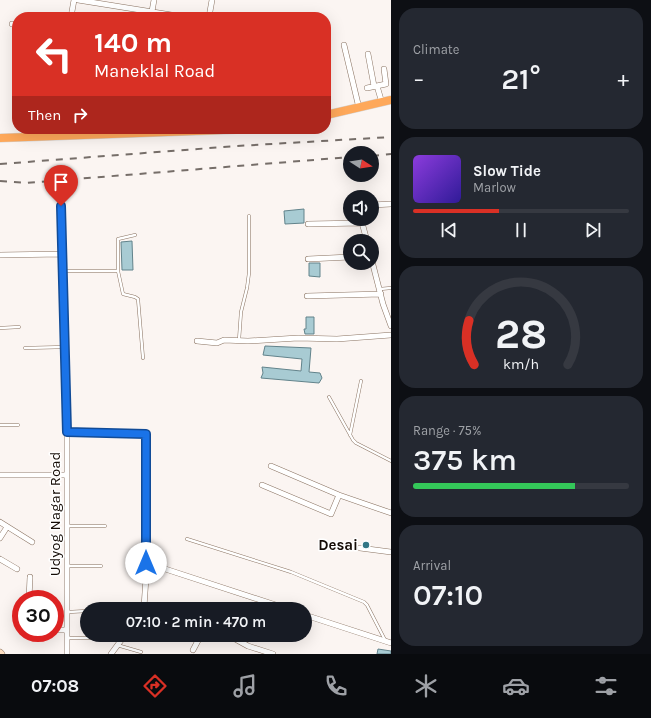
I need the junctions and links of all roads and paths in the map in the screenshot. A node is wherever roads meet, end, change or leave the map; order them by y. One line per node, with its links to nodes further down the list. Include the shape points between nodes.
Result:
1 (74, 0): 5 (street)
2 (78, 0): 6 (street)
3 (154, 0): 7 (street)
4 (212, 0): 8 (street)
5 (72, 12)
6 (141, 12)
7 (151, 12)
8 (210, 12)
9 (344, 45): 16 (street)
10 (368, 54): 12 (street)
11 (384, 70): 12 (street, via 386,84)
12 (376, 86): 13 (street); 15 (street)
13 (367, 88)
14 (391, 100): 15 (highway)
15 (382, 103): 16 (highway)
16 (359, 108): 17 (highway)
17 (331, 113)
18 (36, 134): 19 (highway)
19 (0, 138)
20 (391, 204): 21 (street)
21 (379, 205)
22 (61, 206): 27 (street, Udyog Nagar Road)
23 (249, 216): 41 (lane, via 249,273 241,312)
24 (343, 222): 25 (street)
25 (308, 224)
26 (135, 235): 33 (lane, via 118,239)
27 (62, 254): 28 (street); 32 (street, Udyog Nagar Road)
28 (0, 255)
29 (343, 257): 30 (street)
30 (308, 259)
31 (374, 270): 35 (street)
32 (63, 271): 33 (lane); 43 (street, Udyog Nagar Road)
33 (118, 271): 45 (lane, via 124,294 138,299)
34 (391, 288): 35 (lane)
35 (380, 292): 36 (street); 37 (street)
36 (306, 296)
37 (391, 326)
38 (19, 327): 39 (lane)
39 (0, 328)
40 (391, 335): 41 (street, via 340,339)
41 (239, 340): 42 (street, via 224,340 217,343)
42 (197, 341)
43 (65, 347): 44 (lane); 50 (street, Udyog Nagar Road)
44 (25, 348)
45 (143, 358)
46 (361, 381): 51 (lane)
47 (329, 397): 51 (lane)
48 (0, 425): 49 (lane)
49 (18, 425)
50 (67, 432): 54 (street, Udyog Nagar Road); 69 (street, via 146,434)
51 (350, 435): 52 (lane, via 356,443)
52 (391, 461)
53 (271, 466): 57 (street)
54 (67, 475): 55 (street); 60 (street, Udyog Nagar Road)
55 (0, 476)
56 (262, 486): 57 (street, via 332,514)
57 (339, 495): 58 (street)
58 (391, 513)
59 (0, 522): 62 (street)
60 (67, 526): 61 (lane); 70 (street, Udyog Nagar Road)
61 (105, 526)
62 (7, 527): 63 (street); 65 (street)
63 (0, 538)
64 (187, 539): 83 (lane, via 291,572 364,602)
65 (32, 542)
66 (360, 548): 67 (street)
67 (391, 552)
68 (0, 559): 72 (street)
69 (146, 563): 75 (street); 76 (street)
70 (67, 566): 71 (lane); 78 (street, Udyog Nagar Road)
71 (101, 566)
72 (17, 569)
73 (30, 577): 74 (street)
74 (29, 590)
75 (144, 602)
76 (266, 602)
77 (80, 611): 78 (lane)
78 (67, 612): 80 (street, Udyog Nagar Road)
79 (312, 617): 83 (street)
80 (67, 630): 81 (street, Udyog Nagar Road)
81 (67, 638): 82 (lane); 91 (street, Udyog Nagar Road)
82 (80, 638)
83 (385, 641): 87 (street)
84 (120, 642): 88 (street)
85 (197, 642): 89 (street)
86 (241, 642): 93 (street)
87 (391, 643)
88 (117, 646): 90 (lane); 92 (street)
89 (193, 650)
90 (141, 652)
91 (67, 654)
92 (111, 654)
93 (273, 654)

